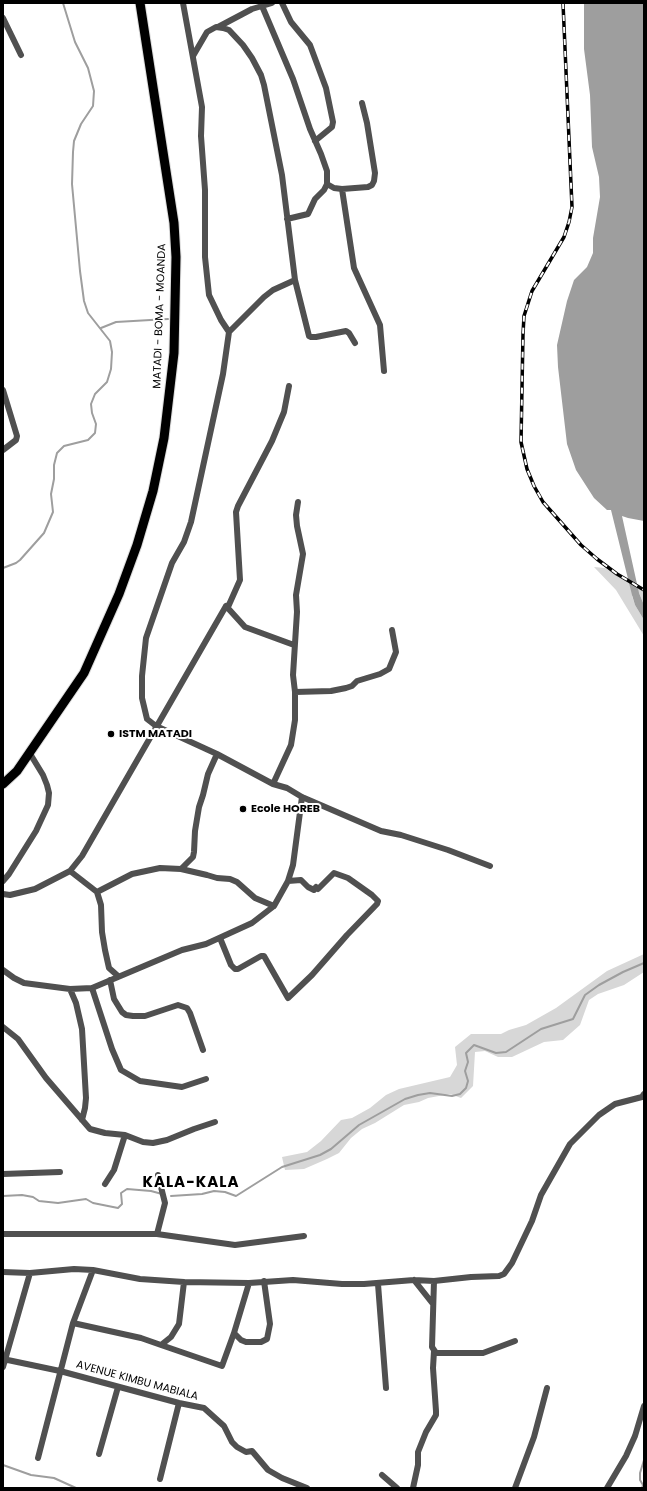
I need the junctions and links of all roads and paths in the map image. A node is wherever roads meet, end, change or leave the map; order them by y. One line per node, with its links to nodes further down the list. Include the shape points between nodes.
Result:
1 (140, 3): 28 (highway, MATADI - BOMA - MOANDA, via 173,216 176,257 174,353 164,438 153,491 118,594 84,673)
2 (183, 3): 9 (street)
3 (272, 3): 5 (street)
4 (282, 3): 11 (street, via 291,22 310,45 326,88 332,127)
5 (262, 6): 7 (street); 11 (street, via 293,79)
6 (3, 18): 8 (street)
7 (216, 28): 9 (street, via 207,32); 14 (street, via 229,30 242,45 256,66 264,85 281,167)
8 (21, 55)
9 (193, 56): 16 (street, via 202,108 208,288 213,304)
10 (362, 103): 13 (street, via 375,173 374,181 368,187)
11 (315, 141): 12 (street, via 327,171)
12 (327, 184): 13 (street); 14 (street, via 315,199 308,214)
13 (342, 189): 18 (street, via 354,268 380,325)
14 (287, 219): 15 (street)
15 (295, 280): 16 (street, via 264,297); 17 (street, via 309,336 346,331)
16 (229, 332): 27 (street, via 223,374 191,522 184,542 172,563 146,638 142,698 147,719)
17 (355, 343)
18 (384, 371)
19 (289, 386): 23 (street, via 284,412 272,442 236,512 240,580 228,607)
20 (3, 390): 21 (street, via 17,436 16,440)
21 (3, 450)
22 (298, 502): 25 (street, via 297,526 303,554 296,587)
23 (226, 606): 25 (street, via 245,627); 27 (street)
24 (392, 630): 26 (street, via 396,652 389,669 346,688)
25 (294, 645): 26 (street)
26 (295, 692): 31 (street, via 295,720 291,745)
27 (156, 726): 29 (street); 35 (street, via 82,856)
28 (29, 752): 30 (highway, MATADI - BOMA - MOANDA, via 17,770); 36 (street, via 48,785 48,805 36,830)
29 (217, 754): 31 (street); 34 (street, via 208,774 199,807 194,852)
30 (3, 784)
31 (273, 784): 32 (street, via 287,788)
32 (302, 797): 33 (street, via 381,831 408,837); 37 (street, via 293,865)
33 (490, 866)
34 (181, 869): 38 (street, via 160,868 132,874); 40 (street, via 230,879 255,898)
35 (70, 871): 38 (street); 39 (street, via 35,889 10,895)
36 (3, 881)
37 (288, 881): 40 (street); 41 (street, via 301,880 314,890 334,872 348,878 378,901 288,998 264,956 235,969)
38 (97, 892): 43 (street, via 101,905 104,950 110,968)
39 (3, 894)
40 (274, 906): 41 (street, via 252,923)
41 (220, 938): 43 (street, via 182,950)
42 (3, 970): 46 (street, via 24,983)
43 (118, 976): 44 (street)
44 (110, 980): 45 (street); 48 (street, via 114,999 126,1015 145,1016 178,1005 187,1008)
45 (92, 988): 46 (street); 49 (street, via 121,1070 140,1081 182,1087)
46 (70, 989): 51 (street, via 82,1029 86,1108)
47 (3, 1027): 51 (street, via 18,1039 46,1078)
48 (203, 1050)
49 (206, 1079)
50 (644, 1094): 65 (street, via 642,1097 615,1104 570,1144 562,1161 545,1185 523,1241 504,1274)
51 (82, 1120): 53 (street, via 95,1131)
52 (216, 1122): 53 (street, via 153,1143)
53 (125, 1135): 57 (street, via 114,1170)
54 (60, 1172): 55 (street)
55 (3, 1174)
56 (158, 1175): 59 (street, via 165,1203)
57 (105, 1184)
58 (3, 1234): 59 (street)
59 (157, 1234): 60 (street, via 235,1245)
60 (304, 1236)
61 (93, 1270): 63 (street, via 59,1269); 66 (street, via 140,1279); 71 (street)
62 (3, 1272): 63 (street)
63 (30, 1273): 76 (street)
64 (414, 1280): 65 (street); 69 (street); 70 (street)
65 (434, 1281): 70 (street)
66 (184, 1282): 68 (street); 74 (street, via 179,1324 171,1337)
67 (264, 1282): 68 (street); 69 (street, via 293,1280); 72 (street, via 270,1324 267,1339 261,1342 246,1342)
68 (249, 1283): 72 (street)
69 (378, 1284): 80 (street)
70 (433, 1304): 75 (street)
71 (73, 1323): 74 (street); 78 (street)
72 (234, 1333): 74 (street, via 222,1366)
73 (515, 1342): 75 (street, via 483,1353 441,1354)
74 (161, 1345)
75 (434, 1351): 90 (street, via 436,1415 418,1452)
76 (4, 1359): 77 (street); 78 (street, AVENUE KIMBU MABIALA)
77 (3, 1367)
78 (60, 1371): 79 (street, AVENUE KIMBU MABIALA); 85 (street)
79 (118, 1387): 82 (street, AVENUE KIMBU MABIALA); 84 (street)
80 (386, 1388)
81 (547, 1388): 91 (street, via 534,1437)
82 (179, 1404): 87 (street); 88 (street, AVENUE KIMBU MABIALA, via 204,1408 224,1426 237,1447 246,1452 252,1451 275,1475)
83 (644, 1406): 92 (street, via 622,1466)
84 (99, 1454)
85 (38, 1458)
86 (382, 1475): 89 (street)
87 (160, 1479)
88 (307, 1488)
89 (397, 1488)
90 (413, 1488)
91 (515, 1488)
92 (607, 1488)

